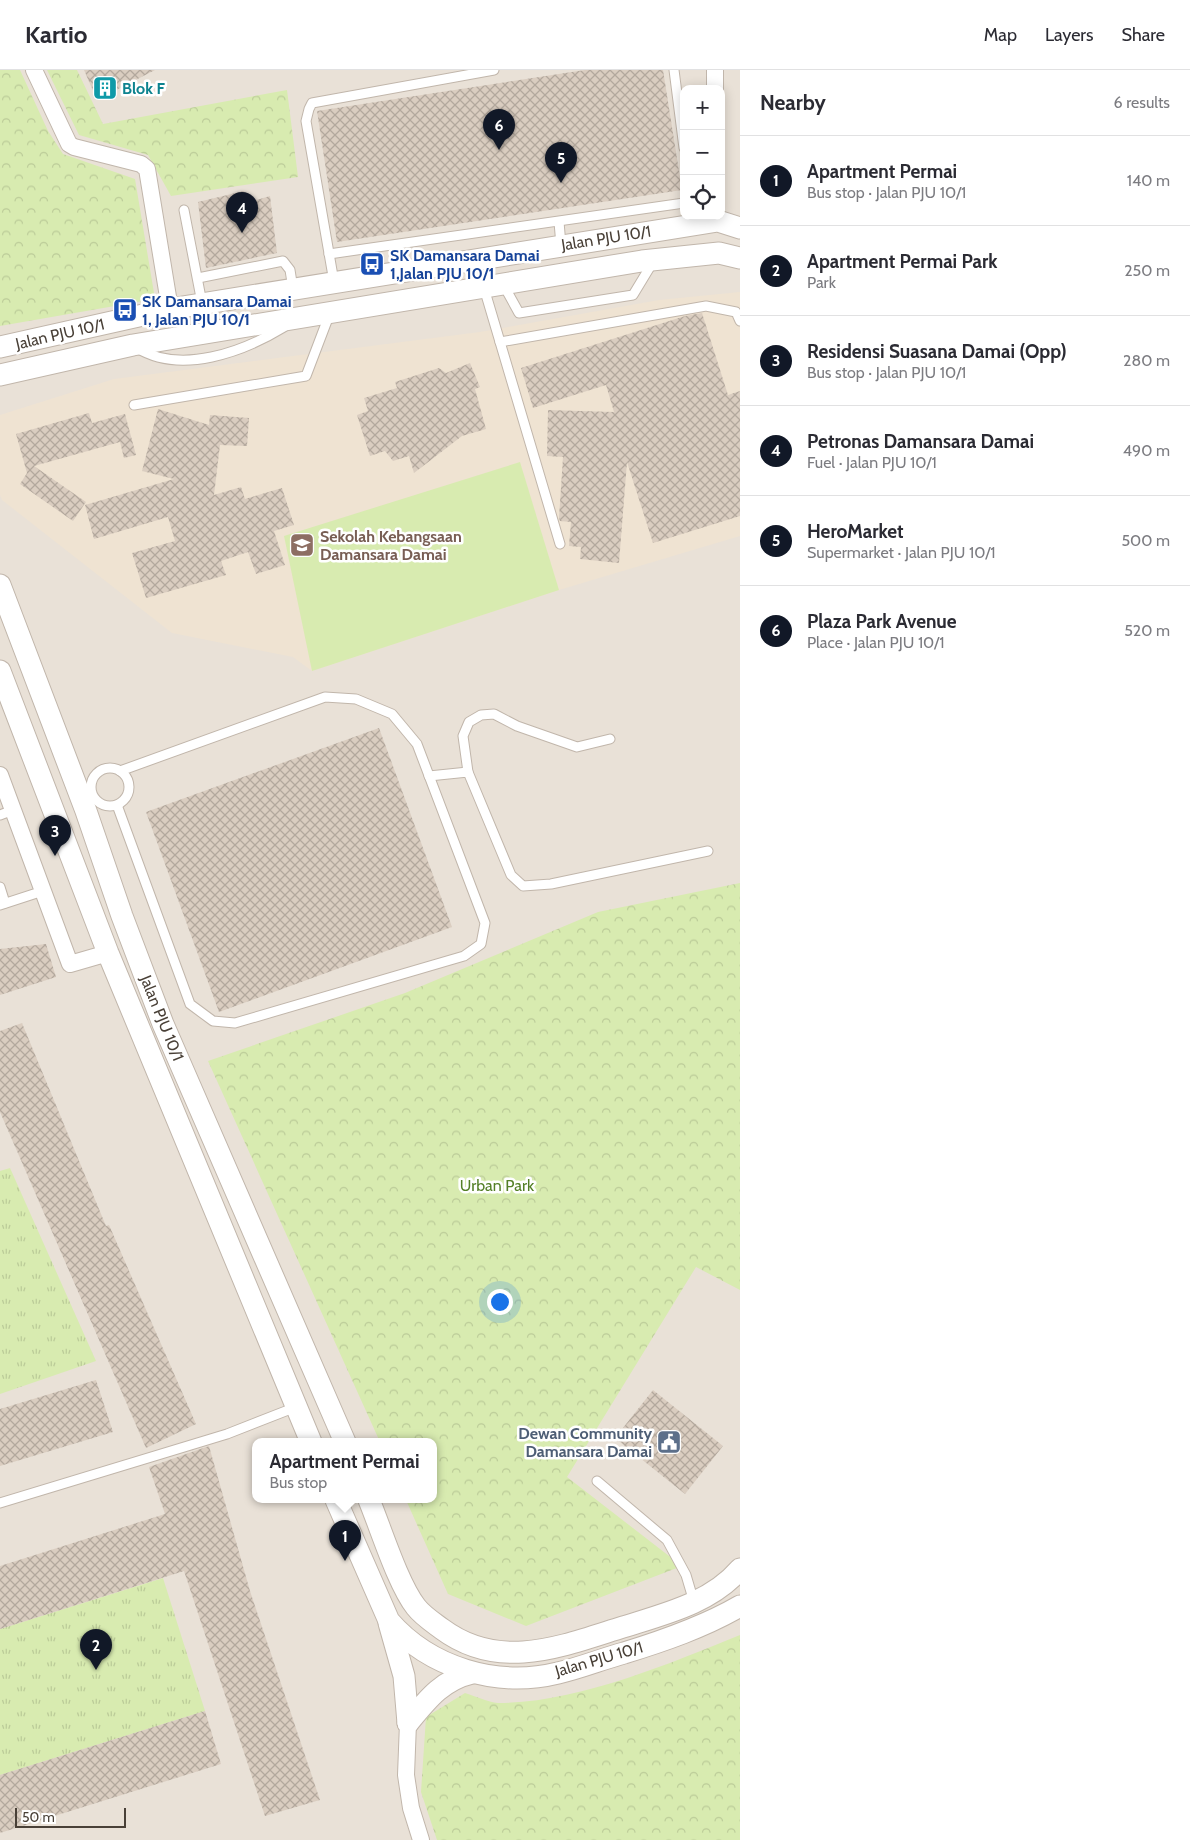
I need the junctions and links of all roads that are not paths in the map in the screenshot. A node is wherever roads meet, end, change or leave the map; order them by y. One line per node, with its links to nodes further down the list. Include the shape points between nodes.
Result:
1 (34, 70): 22 (street, via 69,144 141,164 147,169)
2 (494, 70): 14 (lane, via 312,103 306,122)
3 (674, 70): 6 (lane)
4 (715, 70): 5 (street)
5 (715, 85)
6 (682, 130)
7 (680, 204): 11 (lane)
8 (184, 210): 17 (lane)
9 (707, 220): 13 (street, Jalan PJU 10/1)
10 (722, 220): 12 (street, Jalan PJU 10/1)
11 (559, 222): 13 (lane); 14 (lane)
12 (740, 228)
13 (562, 246): 18 (street, Jalan PJU 10/1)
14 (329, 254): 18 (lane)
15 (740, 258): 16 (street, Jalan PJU 10/1, via 719,253)
16 (654, 260): 19 (street, Jalan PJU 10/1); 19 (lane, via 633,295 520,313)
17 (198, 278): 20 (lane, via 282,261 290,270); 21 (lane)
18 (334, 282): 20 (street, Jalan PJU 10/1)
19 (494, 286): 23 (street, Jalan PJU 10/1); 27 (lane)
20 (293, 289): 21 (street, Jalan PJU 10/1); 26 (street)
21 (202, 303): 22 (street, Jalan PJU 10/1)
22 (170, 308): 29 (street, Jalan PJU 10/1)
23 (330, 312): 24 (street, Jalan PJU 10/1); 33 (lane, via 306,376)
24 (301, 317): 26 (street, Jalan PJU 10/1); 28 (lane, via 260,342 234,353 171,362 150,356)
25 (740, 321): 27 (lane, via 736,312 706,306)
26 (224, 330): 28 (street, Jalan PJU 10/1)
27 (500, 342): 34 (lane)
28 (133, 345): 30 (street, Jalan PJU 10/1)
29 (0, 347)
30 (27, 370): 31 (street, Jalan PJU 10/1); 32 (street)
31 (0, 375)
32 (0, 383)
33 (134, 405)
34 (560, 544)
35 (0, 587): 43 (street, Jalan PJU 10/1)
36 (1, 678): 51 (street, Jalan PJU 10/1)
37 (610, 739): 39 (lane, via 577,748 494,714 481,714 470,722 463,736)
38 (120, 771): 40 (lane, via 108,768); 42 (lane, via 325,697 356,698 392,714 417,744); 44 (lane, via 128,780 129,792)
39 (468, 772): 42 (lane); 47 (lane, via 511,875 523,886 552,884)
40 (97, 774): 43 (lane); 45 (lane, via 92,786)
41 (0, 775): 46 (street)
42 (429, 776): 44 (lane, via 485,923 480,944 464,956 235,1023 213,1021 190,1004)
43 (74, 781): 45 (street, Jalan PJU 10/1)
44 (117, 805): 45 (lane)
45 (95, 808): 52 (street, Jalan PJU 10/1, via 122,916 163,1024)
46 (6, 812): 49 (street)
47 (708, 850)
48 (0, 887): 50 (lane)
49 (43, 891): 50 (lane); 51 (street, via 70,964)
50 (3, 904)
51 (108, 953): 53 (street, Jalan PJU 10/1)
52 (252, 1234): 53 (street, via 296,1356 299,1392); 55 (street, Jalan PJU 10/1, via 291,1314)
53 (296, 1406): 54 (street, Jalan PJU 10/1); 57 (lane, via 227,1434)
54 (310, 1438)
55 (343, 1438)
56 (597, 1481): 61 (lane, via 666,1540 686,1575)
57 (0, 1503)
58 (337, 1503): 63 (street, Jalan PJU 10/1)
59 (370, 1503): 64 (street, Jalan PJU 10/1, via 416,1608 454,1638 482,1648 519,1654 551,1650)
60 (740, 1569): 61 (street, Jalan PJU 10/1, via 729,1582)
61 (694, 1602): 64 (street, Jalan PJU 10/1)
62 (740, 1606): 66 (street, Jalan PJU 10/1, via 699,1627)
63 (389, 1620): 65 (street, Jalan PJU 10/1, via 402,1637 423,1651); 67 (street, via 404,1676)
64 (642, 1621): 66 (street)
65 (472, 1673): 66 (street, Jalan PJU 10/1, via 519,1677); 67 (street, via 442,1685)
66 (556, 1673)
67 (408, 1723): 68 (street, via 406,1776)
68 (421, 1840)

